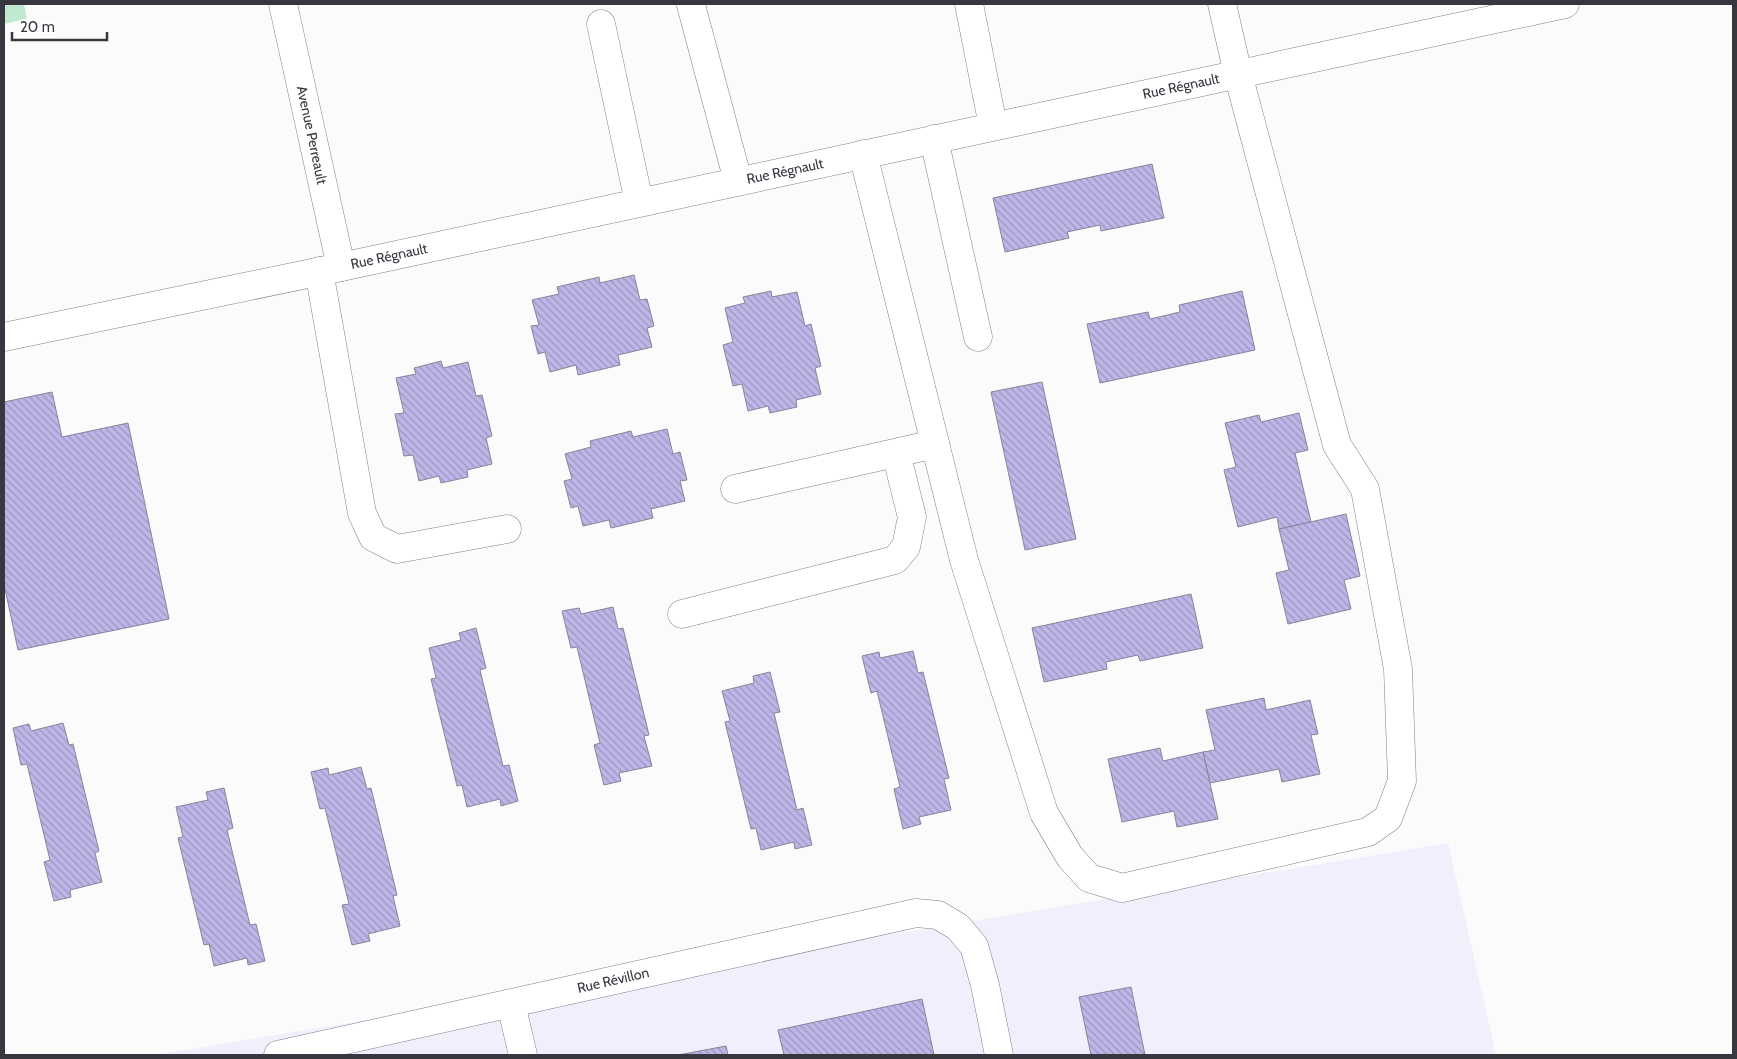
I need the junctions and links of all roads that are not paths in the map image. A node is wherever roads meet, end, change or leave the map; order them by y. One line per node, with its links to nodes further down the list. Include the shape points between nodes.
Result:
1 (283, 4): 13 (street, Avenue Perreault)
2 (969, 4): 8 (street)
3 (1222, 4): 7 (street)
4 (1565, 4): 7 (street, Rue Régnault)
5 (692, 5): 11 (street)
6 (601, 24): 12 (street)
7 (1238, 74): 8 (street, Rue Régnault); 16 (street, via 1337,445 1365,489 1398,669 1402,781 1388,818 1368,832 1122,888 1089,878 1070,857 1044,813 964,560)
8 (993, 126): 9 (street, Rue Régnault)
9 (934, 139): 10 (street, Rue Régnault); 15 (street)
10 (863, 154): 11 (street, Rue Régnault); 16 (street)
11 (738, 181): 12 (street, Rue Régnault)
12 (639, 202): 13 (street, Rue Régnault)
13 (330, 269): 14 (street, Rue Régnault); 19 (street, Avenue Perreault, via 362,513 373,537 397,549)
14 (4, 337)
15 (978, 337)
16 (935, 444): 17 (street)
17 (896, 453): 18 (street); 20 (street, via 912,517 906,547 895,560)
18 (735, 489)
19 (507, 529)
20 (682, 614)
21 (511, 1004): 22 (street, Rue Révillon); 23 (street); 24 (street, Rue Révillon, via 916,914 938,915 958,926 974,946)
22 (278, 1055)
23 (523, 1055)
24 (999, 1055)

